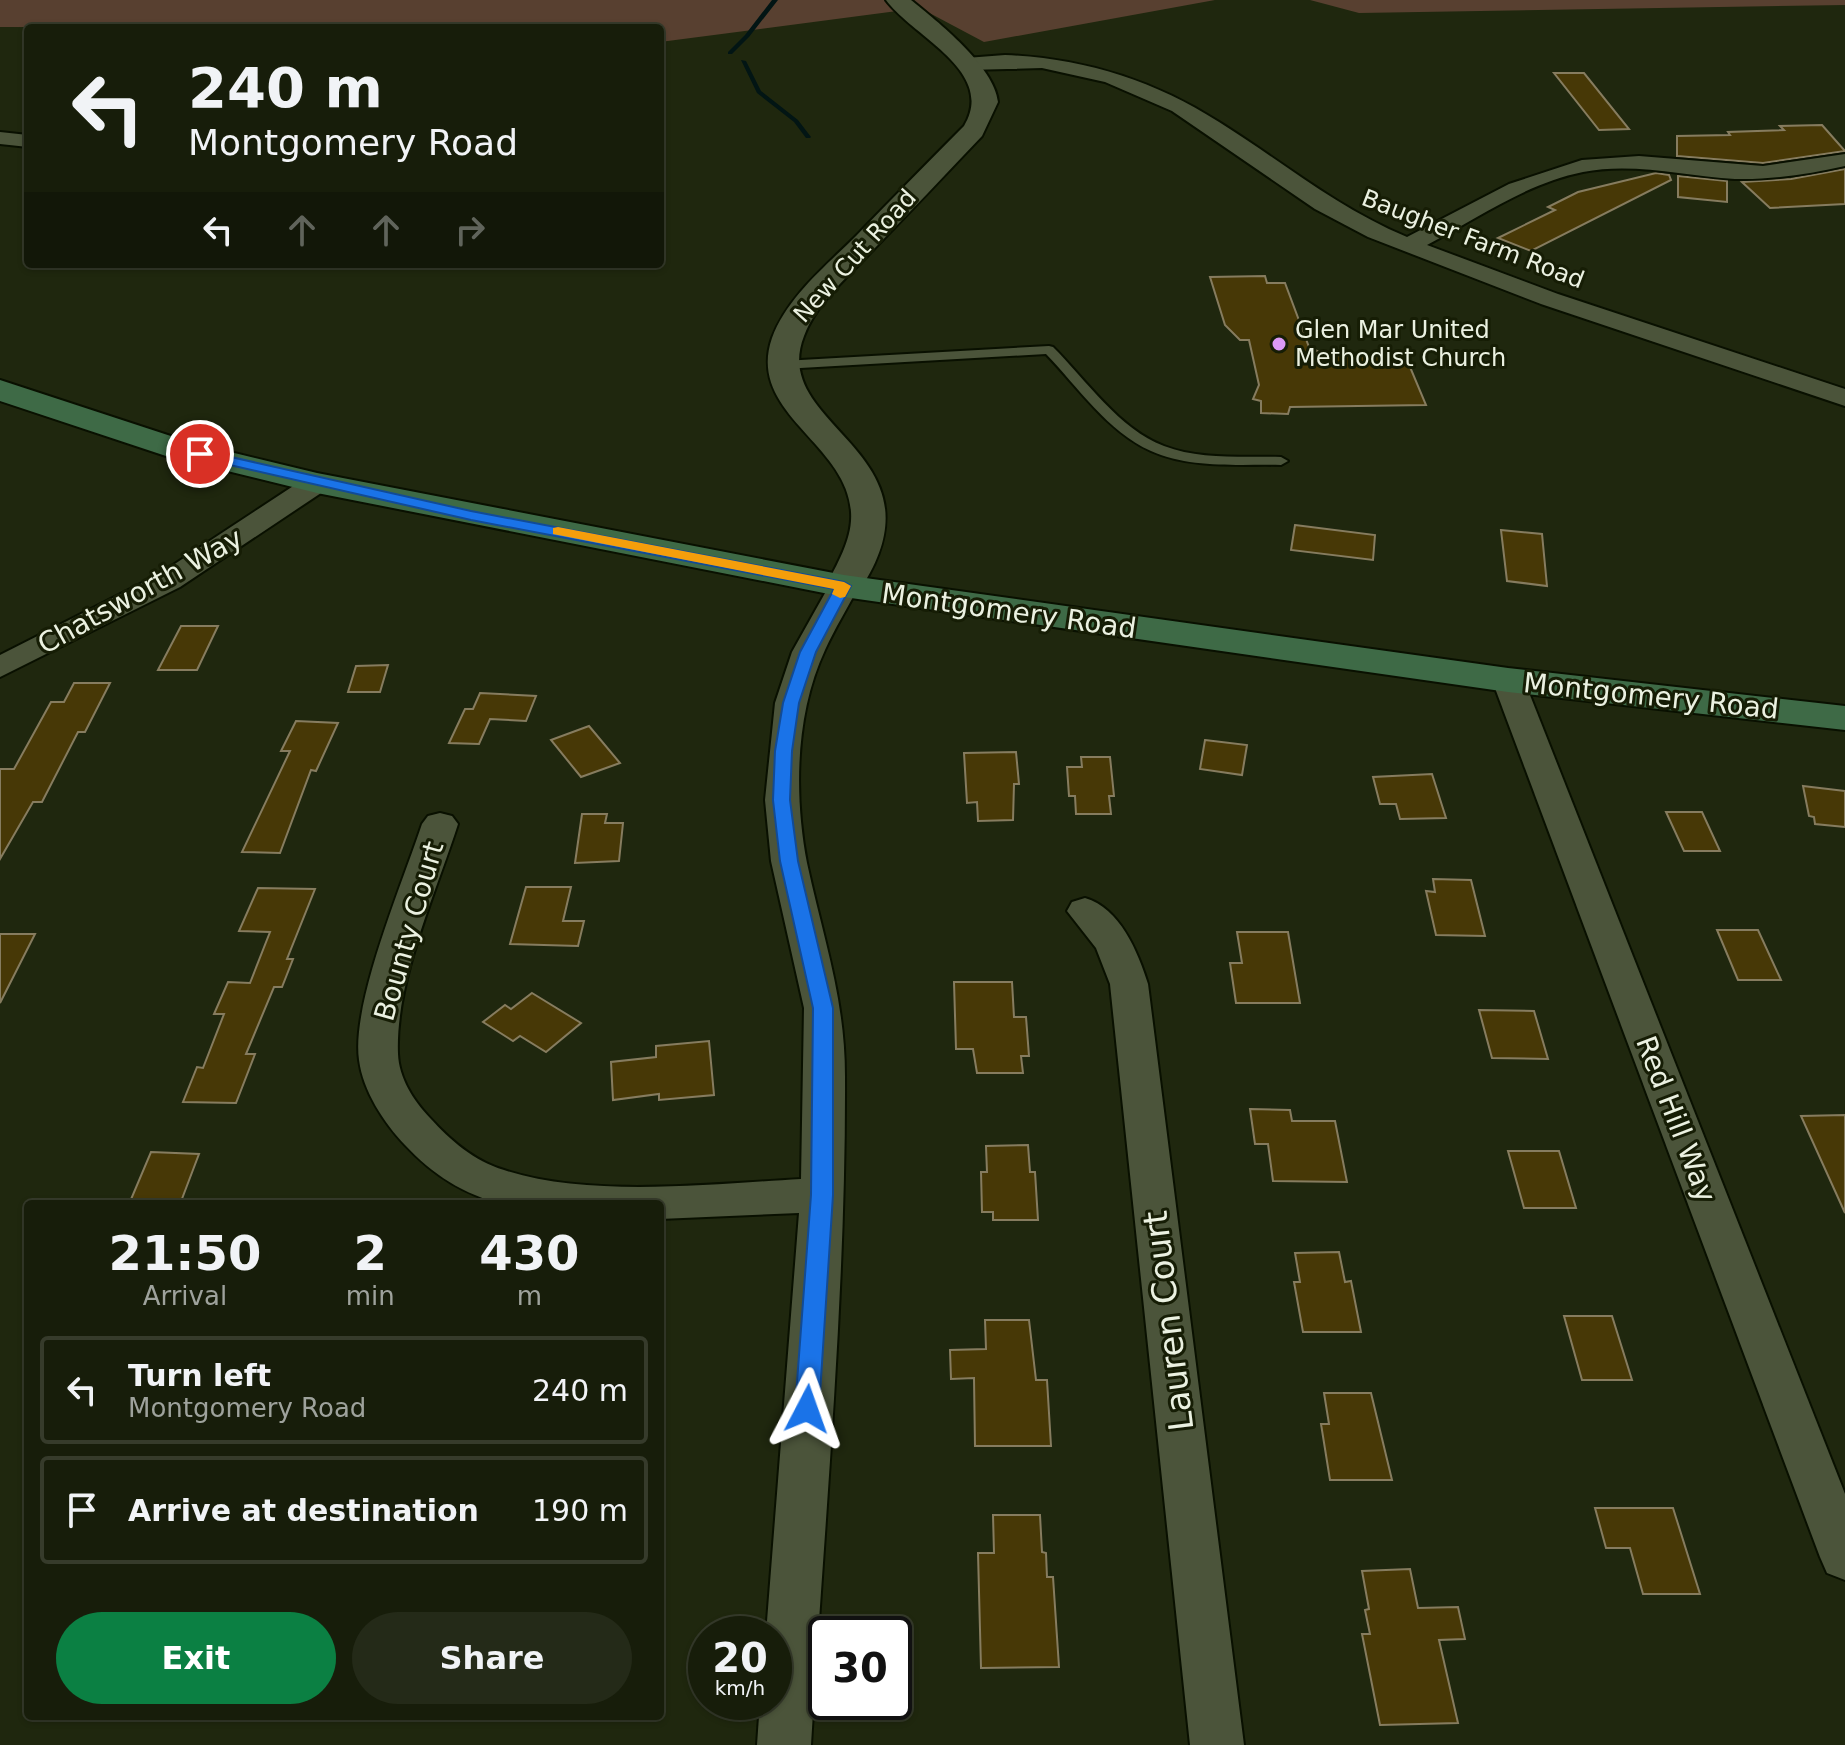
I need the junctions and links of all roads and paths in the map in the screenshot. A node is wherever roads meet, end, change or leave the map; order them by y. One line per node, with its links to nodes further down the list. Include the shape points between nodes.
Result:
1 (897, 0): 2 (street, New Cut Road)
2 (966, 64): 6 (street, Baugher Farm Road, via 1042,60 1130,83 1207,123 1317,202); 7 (street, New Cut Road, via 984,90 983,117 810,299 792,323)
3 (0, 138): 4 (street)
4 (24, 141)
5 (1845, 160): 6 (street, via 1766,172 1627,162 1583,166 1547,177)
6 (1409, 245): 9 (street, Baugher Farm Road)
7 (783, 365): 10 (lane, via 1049,350 1128,429 1157,449 1195,458); 12 (street, via 783,380 803,412 860,478 869,509 865,542)
8 (0, 390): 11 (main road, Montgomery Road, via 165,445)
9 (1845, 398)
10 (1281, 461)
11 (317, 483): 12 (main road, Montgomery Road); 13 (street, Chatsworth Way, via 169,581)
12 (844, 586): 14 (main road, Montgomery Road); 18 (street, via 808,652 791,703 782,788 789,861 823,1008)
13 (0, 667)
14 (1508, 680): 15 (main road, Montgomery Road); 21 (street, Red Hill Way)
15 (1845, 718)
16 (440, 824): 19 (street, Bounty Court, via 383,1006 378,1055 391,1095 420,1135 464,1172 521,1193)
17 (1085, 911): 23 (street, Lauren Court, via 1108,933 1129,984)
18 (822, 1195): 20 (street, Bounty Court); 22 (street)
19 (590, 1200)
20 (664, 1200)
21 (1845, 1557)
22 (784, 1745)
23 (1217, 1745)

